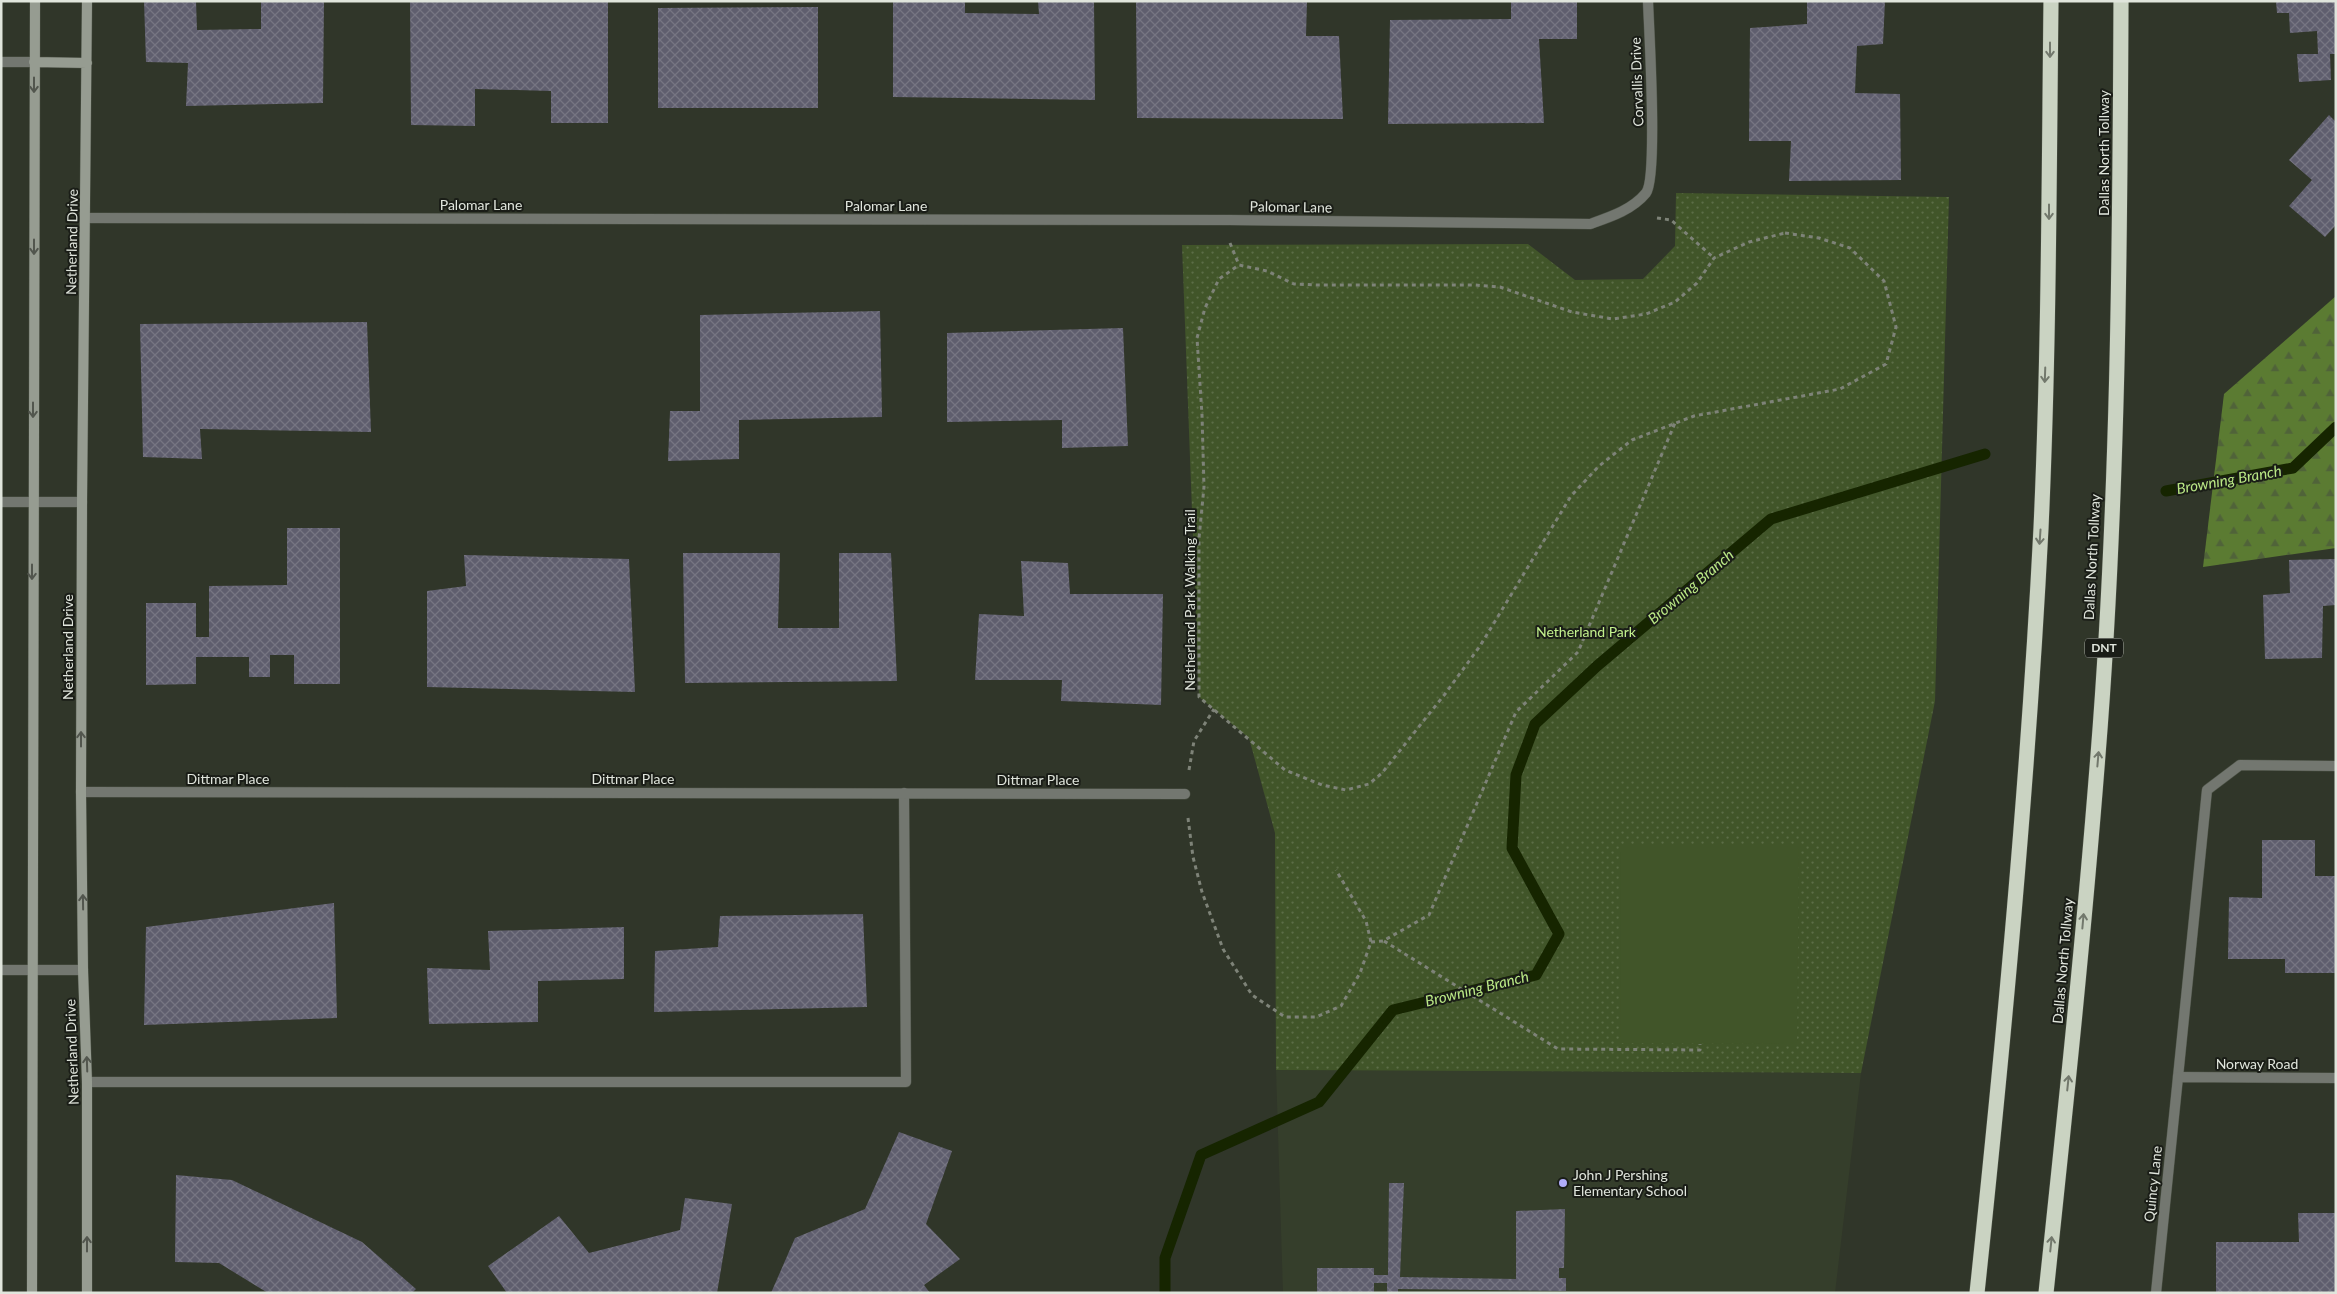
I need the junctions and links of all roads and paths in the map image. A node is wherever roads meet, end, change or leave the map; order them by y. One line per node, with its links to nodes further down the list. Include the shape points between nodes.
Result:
1 (35, 1): 7 (street)
2 (88, 1): 8 (street, Netherland Drive)
3 (1648, 1): 9 (street, Corvallis Drive)
4 (2051, 1): 34 (highway, one-way to 34, via 2049,252 2041,527 2004,1036)
5 (2121, 1): 35 (highway, Dallas North Tollway / DNT, one-way to 5, via 2099,744 2112,496 2120,226)
6 (1, 62): 7 (street)
7 (34, 62): 8 (street); 15 (street, one-way to 15)
8 (88, 64): 11 (street, Netherland Drive)
9 (1652, 162): 10 (street, Palomar Lane, via 1647,192)
10 (1620, 214): 11 (street, Palomar Lane, via 1590,224); 12 (path, via 1671,220)
11 (86, 218): 16 (street, Netherland Drive)
12 (1714, 258): 13 (path, Netherland Park Walking Trail, via 1749,242 1785,233 1819,238 1850,248 1884,280 1896,327 1886,364 1840,389 1694,416); 17 (path, Netherland Park Walking Trail, via 1697,283 1675,302 1646,314 1613,319 1572,312 1492,286 1294,284 1267,272 1239,265 1219,279 1205,308 1197,338 1204,487 1200,538 1200,696)
13 (1675, 423): 17 (path, Netherland Park Walking Trail, via 1632,440 1599,466 1571,496 1480,646 1388,766 1369,784 1346,790 1322,785 1285,770); 23 (path, via 1578,652 1516,712 1428,915)
14 (1, 502): 15 (street)
15 (32, 502): 16 (street); 26 (street, one-way to 26)
16 (82, 502): 19 (street, Netherland Drive, one-way to 16)
17 (1214, 709): 21 (path, via 1194,741)
18 (2336, 766): 29 (street, Quincy Lane, via 2240,766 2208,790)
19 (81, 792): 20 (street, Dittmar Place); 27 (street, Netherland Drive, one-way to 19)
20 (904, 793): 21 (street, Dittmar Place); 31 (street, via 906,1082)
21 (1185, 794): 24 (path, via 1193,857 1202,892 1223,949 1252,995 1285,1017 1316,1017 1341,1006 1360,973)
22 (1336, 870): 24 (path, via 1366,921)
23 (1383, 941): 24 (path); 28 (path, via 1558,1049 1700,1050)
24 (1371, 942)
25 (1, 970): 26 (street)
26 (32, 970): 27 (street); 32 (street)
27 (83, 970): 31 (street, Netherland Drive, one-way to 27)
28 (1700, 1044)
29 (2178, 1077): 30 (street, Norway Road); 36 (street, Quincy Lane)
30 (2336, 1078)
31 (88, 1082): 33 (street, Netherland Drive, one-way to 31)
32 (32, 1293)
33 (88, 1293)
34 (1978, 1293)
35 (2046, 1293)
36 (2156, 1293)

